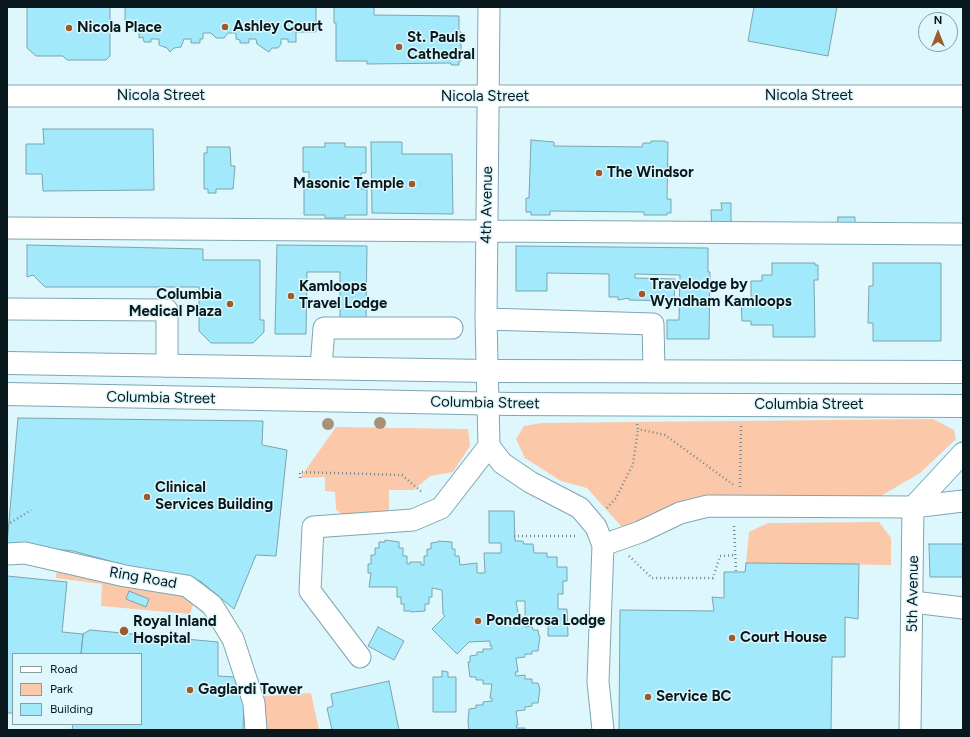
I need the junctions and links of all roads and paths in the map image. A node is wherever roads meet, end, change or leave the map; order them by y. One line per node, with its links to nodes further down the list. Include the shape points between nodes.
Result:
1 (489, 7): 4 (street, 4th Avenue)
2 (7, 96): 4 (street, Nicola Street)
3 (963, 96): 4 (street, Nicola Street)
4 (488, 97): 6 (street, 4th Avenue)
5 (7, 228): 6 (street)
6 (486, 231): 7 (street); 9 (street, 4th Avenue)
7 (963, 234)
8 (7, 309): 12 (street, via 167,310)
9 (486, 319): 14 (street, 4th Avenue); 15 (street, via 653,324)
10 (452, 328): 13 (street, via 324,328)
11 (7, 363): 12 (main road)
12 (166, 366): 13 (main road)
13 (322, 367): 14 (main road)
14 (487, 371): 15 (main road); 18 (street, 4th Avenue)
15 (654, 371): 16 (main road)
16 (963, 372)
17 (7, 394): 18 (main road, Columbia Street)
18 (488, 403): 19 (main road, Columbia Street); 23 (street, 4th Avenue)
19 (635, 404): 20 (main road, Columbia Street); 22 (path)
20 (963, 406)
21 (741, 418): 22 (path, via 740,490 665,435)
22 (638, 428): 30 (path, via 633,464 616,498)
23 (489, 446): 28 (street); 35 (street, via 502,463 530,482 580,508 596,527)
24 (963, 452): 27 (street)
25 (300, 478): 28 (path, via 300,472 402,475)
26 (963, 501): 27 (street)
27 (913, 507): 35 (street, via 708,506 680,513); 40 (street, 5th Avenue)
28 (441, 508): 42 (street, via 413,520 313,527 310,591)
29 (31, 510): 32 (path)
30 (602, 513)
31 (734, 520): 38 (path)
32 (7, 525)
33 (514, 536): 34 (path)
34 (579, 536)
35 (603, 546): 44 (street, via 598,682)
36 (623, 551): 38 (path, via 652,578 713,578 720,556)
37 (7, 554): 43 (street, Ring Road, via 25,554 125,576 188,586 212,605 233,639 254,703)
38 (735, 555): 39 (path)
39 (736, 572)
40 (913, 602): 41 (street); 45 (street, 5th Avenue)
41 (963, 608)
42 (360, 657)
43 (256, 730)
44 (603, 730)
45 (910, 730)

